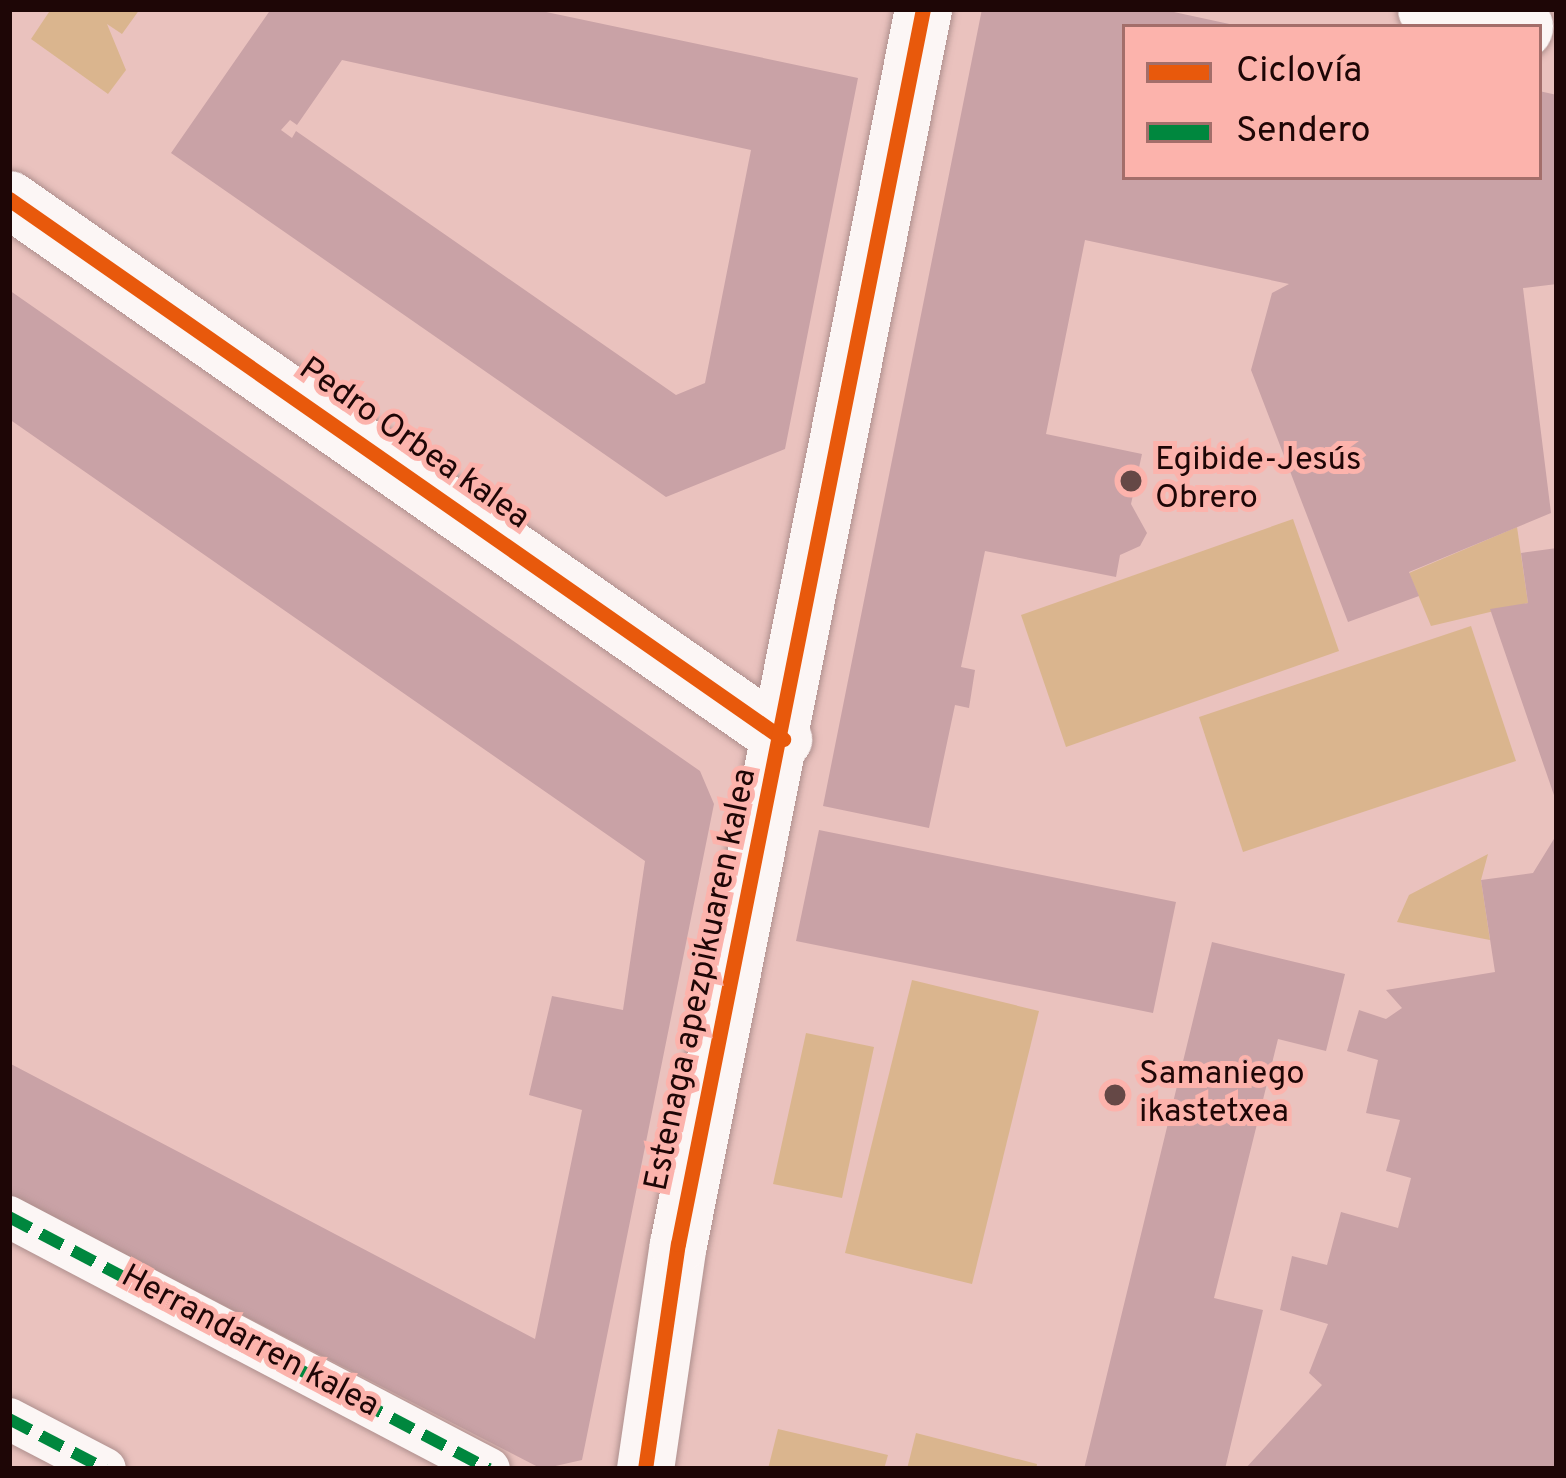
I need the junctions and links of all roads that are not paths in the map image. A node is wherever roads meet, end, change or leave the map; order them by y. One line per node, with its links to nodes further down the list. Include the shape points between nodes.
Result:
1 (923, 9): 5 (street, Estenaga apezpikuaren kalea)
2 (1430, 9): 3 (main road)
3 (1505, 24)
4 (9, 199): 5 (street, Pedro Orbea kalea)
5 (783, 739): 10 (street, Estenaga apezpikuaren kalea, via 678,1244)
6 (9, 1216): 9 (street, Herrandarren kalea)
7 (9, 1420): 8 (street)
8 (105, 1469)
9 (490, 1469)
10 (645, 1469)

